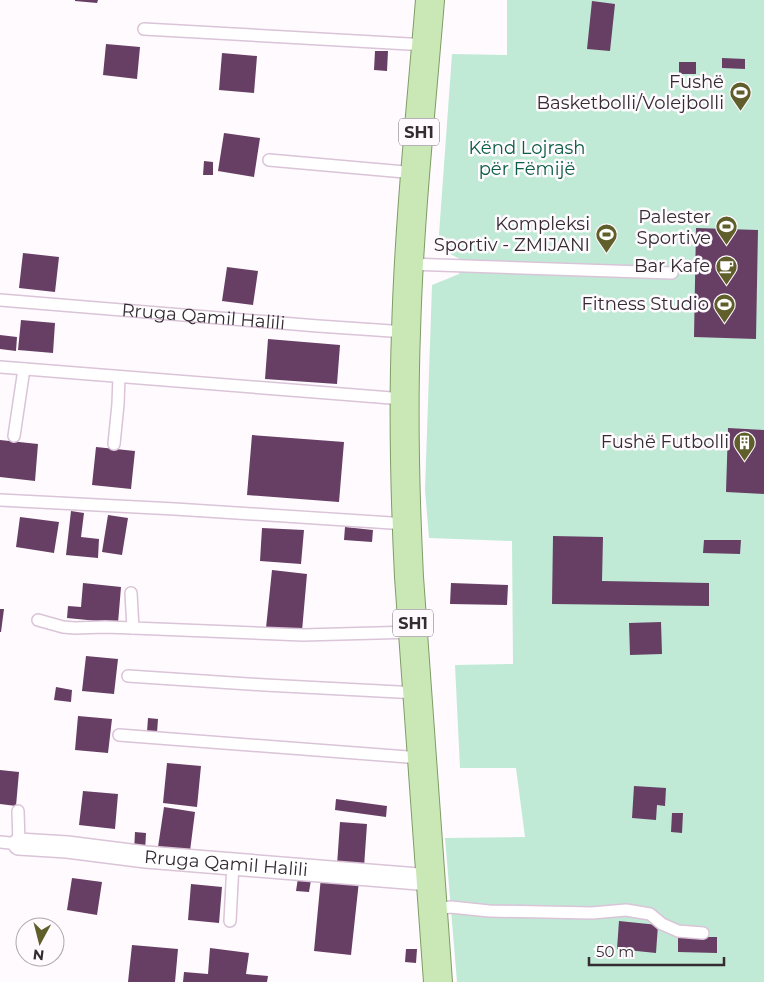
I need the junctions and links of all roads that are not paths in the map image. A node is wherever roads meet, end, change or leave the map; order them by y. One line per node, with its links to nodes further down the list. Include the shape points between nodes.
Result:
1 (430, 0): 3 (main road, SH1)
2 (144, 29): 3 (lane)
3 (427, 45): 5 (main road, SH1)
4 (269, 160): 5 (lane)
5 (416, 173): 6 (main road, SH1)
6 (409, 264): 7 (lane); 9 (main road, SH1)
7 (672, 274)
8 (0, 300): 9 (lane, Rruga Qamil Halili)
9 (406, 332): 13 (main road, SH1)
10 (0, 367): 11 (lane)
11 (24, 369): 12 (lane); 14 (lane)
12 (120, 376): 13 (lane); 15 (lane)
13 (404, 399): 17 (main road, SH1)
14 (14, 436)
15 (114, 444)
16 (0, 500): 17 (lane)
17 (407, 524): 21 (main road, SH1)
18 (131, 594): 20 (lane)
19 (38, 620): 20 (lane, via 63,627)
20 (133, 628): 21 (lane, via 303,635)
21 (414, 632): 23 (main road, SH1)
22 (128, 676): 23 (lane)
23 (418, 693): 25 (main road, SH1)
24 (119, 735): 25 (lane)
25 (422, 758): 29 (main road, SH1)
26 (18, 811): 27 (lane)
27 (5, 843): 28 (street, Rruga Qamil Halili)
28 (233, 864): 29 (street, Rruga Qamil Halili); 31 (lane)
29 (431, 880): 30 (main road, SH1)
30 (433, 909): 32 (lane, via 592,913 626,910 650,914 678,931); 33 (main road, SH1)
31 (230, 922)
32 (703, 933)
33 (438, 982)

